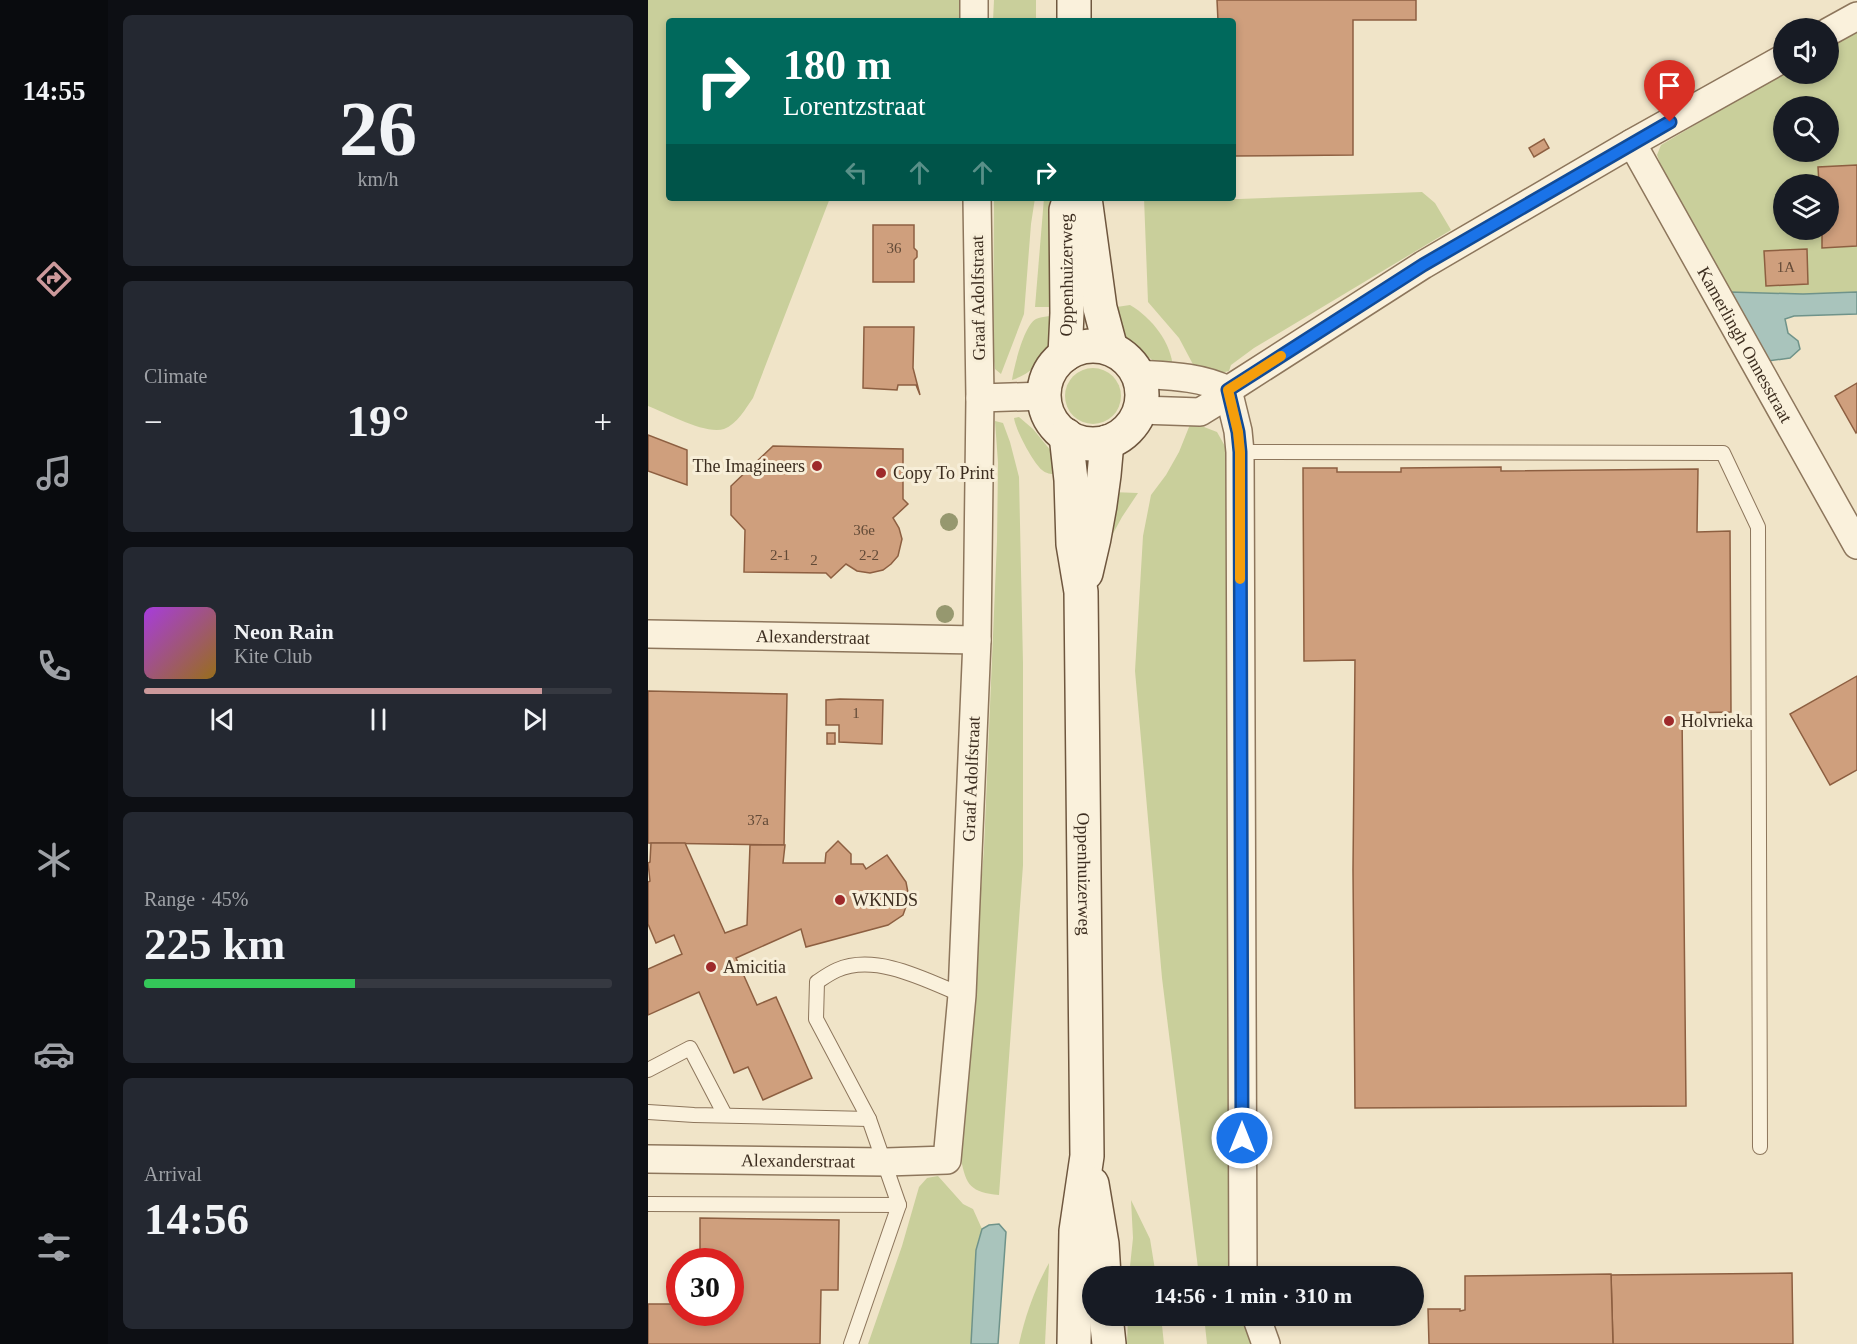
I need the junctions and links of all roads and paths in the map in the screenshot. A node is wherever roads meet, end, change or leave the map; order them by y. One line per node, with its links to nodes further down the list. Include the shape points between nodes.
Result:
1 (974, 0): 4 (street)
2 (1074, 0): 5 (main road)
3 (1857, 16): 6 (street)
4 (974, 18)
5 (1074, 18)
6 (1839, 26)
7 (1773, 64): 8 (street)
8 (1632, 143): 15 (street, via 1423,265); 22 (street, Kamerlingh Onnesstraat)
9 (977, 201): 17 (street, Graaf Adolfstraat)
10 (1069, 201): 13 (main road, Oppenhuizerweg)
11 (1084, 201): 12 (main road, Oppenhuizerweg, via 1100,308)
12 (1111, 349): 13 (main road, via 1079,348); 14 (main road, via 1127,359)
13 (1065, 355): 16 (main road, via 1049,373)
14 (1138, 374): 15 (street, via 1198,379); 18 (main road, via 1143,392)
15 (1228, 390): 18 (street, via 1200,412); 21 (street)
16 (1045, 396): 17 (street); 19 (main road, via 1055,425)
17 (980, 398): 25 (street, Graaf Adolfstraat)
18 (1140, 410): 20 (main road, via 1127,430)
19 (1066, 435): 20 (main road, via 1093,444); 23 (main road, Oppenhuizerweg, via 1073,544)
20 (1107, 442): 23 (main road, Oppenhuizerweg, via 1104,483)
21 (1240, 452): 31 (lane, via 1723,453 1758,527); 39 (street)
22 (1857, 545)
23 (1081, 592): 32 (main road, Oppenhuizerweg)
24 (648, 634): 25 (street, Alexanderstraat)
25 (977, 640): 26 (street, Graaf Adolfstraat)
26 (962, 995): 30 (lane, via 908,972 869,964 838,969 817,982 816,1019); 34 (street, Graaf Adolfstraat)
27 (648, 1070): 29 (lane, via 690,1048)
28 (648, 1112): 29 (lane)
29 (725, 1115): 30 (lane)
30 (869, 1119): 35 (lane)
31 (1760, 1147)
32 (1087, 1156): 38 (main road, Oppenhuizerweg); 43 (main road, Oppenhuizerweg, via 1076,1232)
33 (648, 1159): 35 (street, Alexanderstraat)
34 (947, 1160): 35 (street, Alexanderstraat)
35 (886, 1162): 37 (lane)
36 (648, 1204): 37 (lane)
37 (899, 1204): 42 (lane)
38 (1103, 1266)
39 (1243, 1266)
40 (1107, 1326): 44 (main road)
41 (1260, 1326): 45 (street)
42 (851, 1344)
43 (1074, 1344)
44 (1109, 1344)
45 (1266, 1344)

